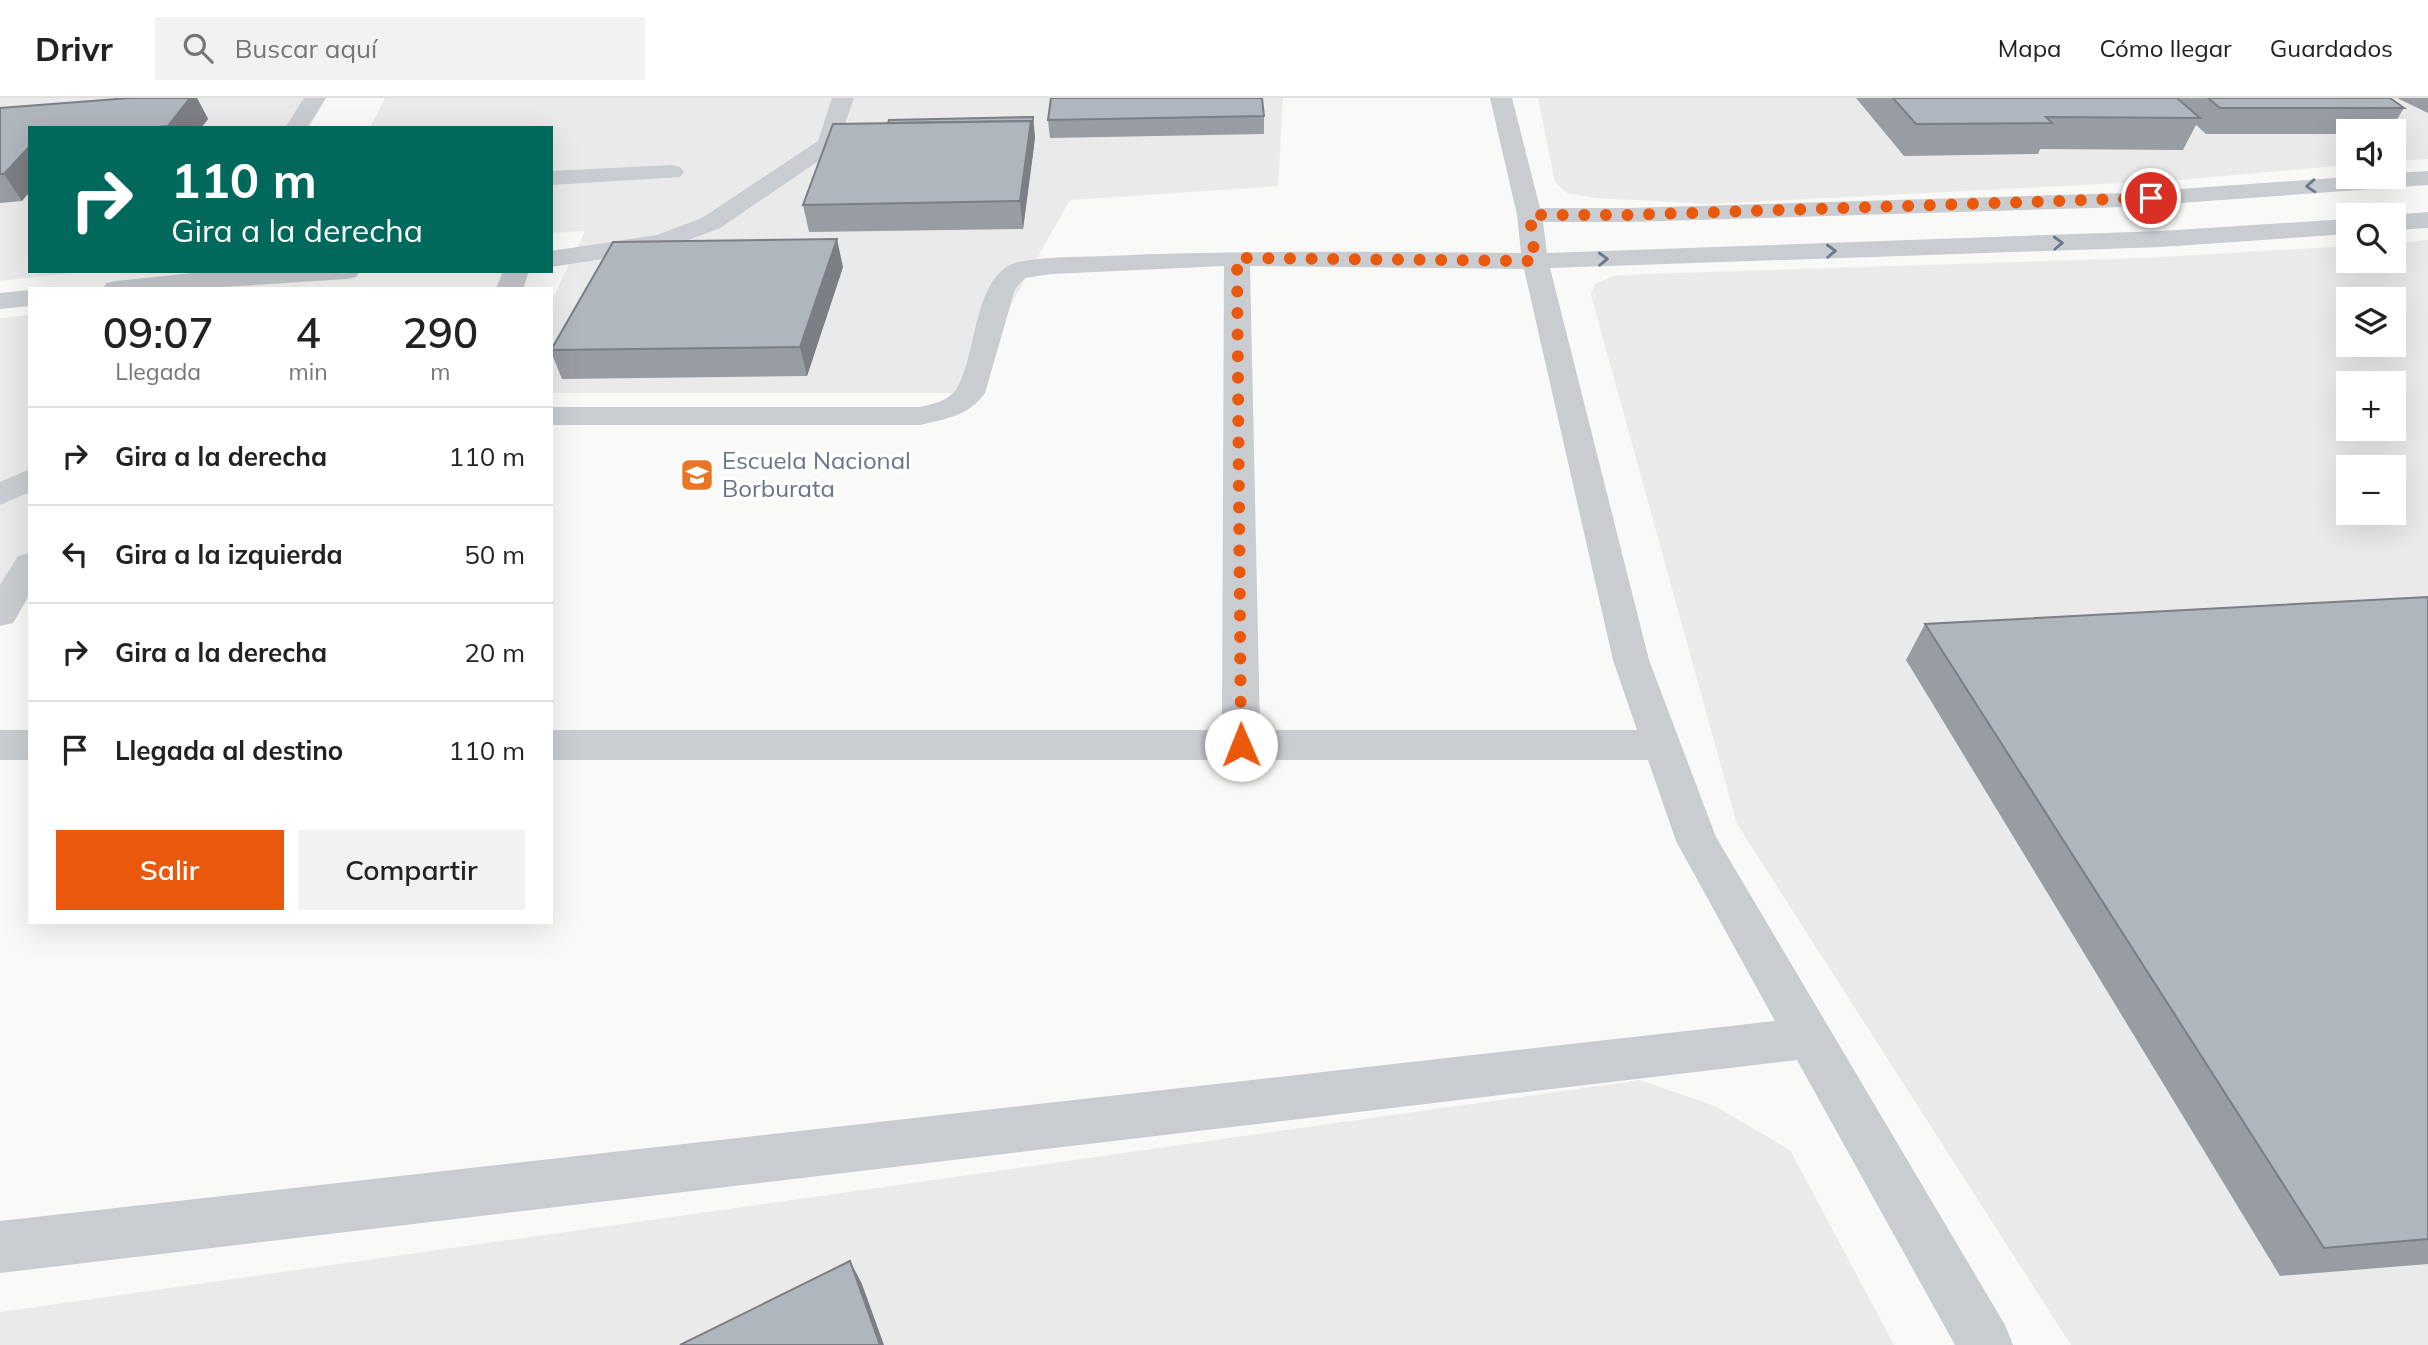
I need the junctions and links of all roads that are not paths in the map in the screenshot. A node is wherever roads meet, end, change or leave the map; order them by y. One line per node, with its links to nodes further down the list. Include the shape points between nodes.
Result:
1 (314, 98): 4 (street)
2 (843, 98): 14 (street, via 828,144 711,223 662,242)
3 (1501, 98): 9 (street)
4 (297, 126)
5 (672, 173): 6 (street)
6 (553, 178)
7 (2428, 178): 8 (street, one-way to 8)
8 (2124, 200): 9 (street); 13 (street)
9 (1530, 215): 16 (street)
10 (2428, 220): 11 (street)
11 (2406, 221)
12 (2336, 227): 13 (street)
13 (2161, 239): 16 (street, one-way to 13)
14 (553, 258)
15 (1237, 258): 16 (street); 22 (street, via 1017,271 1003,287 970,393 952,408 920,416); 30 (street)
16 (1535, 261): 31 (street, via 1631,660)
17 (314, 273): 18 (street)
18 (200, 280): 19 (street)
19 (135, 287)
20 (28, 298): 21 (street)
21 (0, 301)
22 (553, 416)
23 (28, 480): 24 (street)
24 (0, 495)
25 (28, 567): 26 (street)
26 (0, 614)
27 (0, 745): 28 (street)
28 (28, 745)
29 (553, 745): 30 (street)
30 (1241, 745): 31 (street)
31 (1662, 745): 32 (street, via 1697,841)
32 (1810, 1038): 33 (street); 34 (street)
33 (0, 1247)
34 (1985, 1345)

